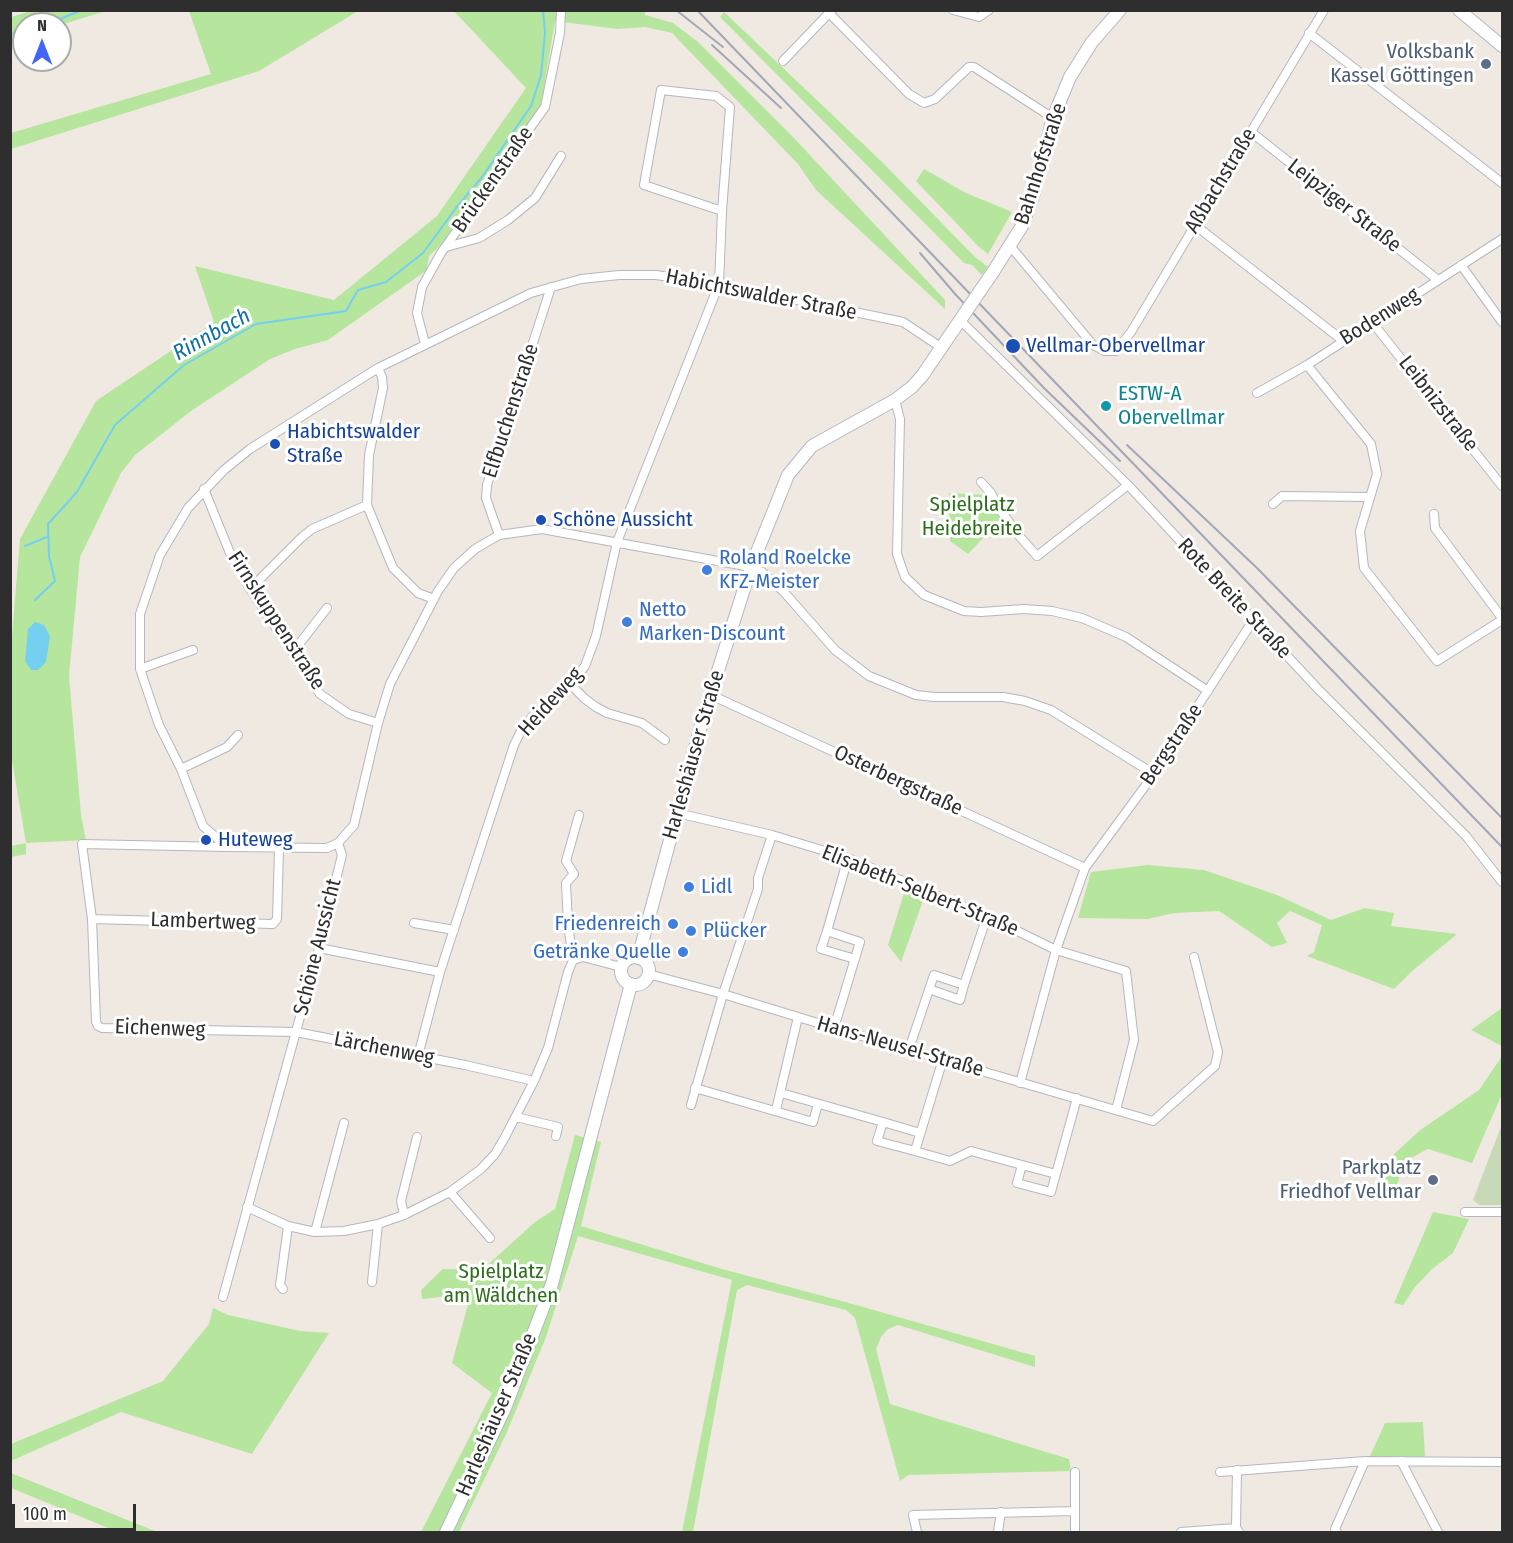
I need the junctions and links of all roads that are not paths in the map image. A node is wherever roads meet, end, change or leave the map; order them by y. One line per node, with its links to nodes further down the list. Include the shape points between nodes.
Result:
1 (561, 10): 18 (street, Brückenstraße, via 545,107)
2 (953, 10): 3 (street, via 979,17)
3 (989, 10)
4 (1120, 10): 11 (main road, Bahnhofstraße, via 1092,42 1070,77)
5 (1324, 10): 8 (street, Aßbachstraße)
6 (1459, 10): 9 (main road)
7 (830, 12): 10 (street); 11 (street, via 909,94 924,103 935,99 969,67 974,67)
8 (1309, 33): 12 (street, Aßbachstraße); 14 (street)
9 (1503, 46)
10 (783, 61)
11 (1053, 118): 19 (main road, Bahnhofstraße, via 1033,196)
12 (1251, 132): 16 (street, Aßbachstraße); 21 (street, Leipziger Straße)
13 (561, 156): 18 (street, via 526,206 479,238)
14 (1503, 183)
15 (722, 211): 15 (street, Heideweg, via 730,107 716,96 661,90 644,185); 22 (street, Heideweg)
16 (1195, 225): 19 (street, Aßbachstraße, via 1116,351 1093,345); 27 (street)
17 (1503, 238): 20 (street, Bodenweg)
18 (446, 247): 28 (street, Brückenstraße, via 422,287 417,312)
19 (1011, 247): 24 (main road, Bahnhofstraße, bridge)
20 (1461, 265): 21 (street, Bodenweg); 26 (street)
21 (1438, 280): 25 (street, Bodenweg)
22 (719, 284): 23 (street, Habichtswalder Straße, via 656,275 619,275); 29 (street, Habichtswalder Straße, via 903,322); 43 (street, Heideweg)
23 (551, 287): 28 (street, Habichtswalder Straße); 42 (street, Elfbuchenstraße, via 487,485 486,498)
24 (963, 316): 29 (main road, Bahnhofstraße); 35 (street, Rote Breite Straße)
25 (1372, 322): 27 (street, Bodenweg); 36 (street, Leibnizstraße)
26 (1503, 322)
27 (1342, 340): 30 (street, Bodenweg)
28 (425, 344): 31 (street, Habichtswalder Straße)
29 (942, 348): 33 (main road, Harleshäuser Straße, via 922,376)
30 (1307, 364): 32 (street, Bodenweg); 38 (street, via 1371,444 1377,474)
31 (378, 368): 37 (street, Habichtswalder Straße, via 250,449); 40 (street, via 383,388 369,455)
32 (1257, 393)
33 (895, 400): 44 (main road, Harleshäuser Straße, via 812,446 800,459 788,475); 54 (street, via 900,419 897,554 905,577 924,595 964,611 1024,609 1082,618 1126,637)
34 (981, 482): 35 (street, via 1037,556)
35 (1128, 485): 48 (street, Rote Breite Straße)
36 (1503, 486)
37 (204, 489): 45 (street, Firnskuppenstraße, via 230,553); 52 (street, Habichtswalder Straße, via 160,555 140,614)
38 (1369, 497): 39 (street, via 1282,496); 49 (street, via 1360,531 1364,568 1437,661)
39 (1273, 504)
40 (368, 506): 45 (street, via 312,529); 46 (street, via 393,568 418,593)
41 (1434, 514): 49 (street, via 1435,528)
42 (499, 535): 43 (street, via 542,529); 46 (street, via 454,568)
43 (617, 542): 44 (street); 53 (street, Heideweg, via 596,636 585,666)
44 (751, 567): 55 (main road, Harleshäuser Straße); 60 (street, via 784,592 835,650 868,676 916,695 1025,701 1051,710)
45 (250, 589): 51 (street, Firnskuppenstraße)
46 (434, 599): 56 (street, via 390,684)
47 (327, 608): 51 (street)
48 (1254, 619): 54 (street, Bergstraße); 69 (street, Rote Breite Straße, via 1318,689 1466,836)
49 (1503, 619)
50 (193, 650): 52 (street)
51 (293, 652): 56 (street, Firnskuppenstraße, via 320,694 348,714)
52 (140, 669): 59 (street, Habichtswalder Straße, via 159,726)
53 (570, 684): 58 (street, via 596,707 642,723); 73 (street, Heideweg, via 532,717 514,745)
54 (1208, 691): 60 (street, Bergstraße)
55 (711, 694): 61 (main road, Harleshäuser Straße); 68 (street, Osterbergstraße)
56 (378, 723): 64 (street, via 354,825)
57 (238, 735): 59 (street, via 227,747)
58 (665, 740)
59 (181, 769): 65 (street, Habichtswalder Straße, via 203,826)
60 (1154, 774): 68 (street, Bergstraße)
61 (676, 813): 63 (street, Elisabeth-Selbert-Straße); 78 (main road, Harleshäuser Straße)
62 (579, 815): 80 (street, via 566,861 574,874 566,884)
63 (772, 835): 67 (street, Elisabeth-Selbert-Straße); 87 (street)
64 (338, 843): 66 (street, via 327,848); 75 (street, Schöne Aussicht, via 342,855)
65 (227, 847): 66 (street); 71 (street, Eichenweg, via 82,844)
66 (279, 849): 71 (street, Lambertweg, via 277,919 273,924)
67 (848, 858): 70 (street, Elisabeth-Selbert-Straße); 74 (street)
68 (1085, 868): 76 (street, Bergstraße)
69 (1503, 882)
70 (987, 916): 76 (street, Elisabeth-Selbert-Straße); 85 (street)
71 (92, 919): 90 (street, Eichenweg, via 96,1022 102,1028)
72 (414, 923): 73 (street)
73 (454, 930): 82 (street, Heideweg)
74 (827, 931): 79 (street, via 860,942); 79 (street, via 821,949)
75 (319, 948): 82 (street); 90 (street, Schöne Aussicht)
76 (1056, 950): 95 (street, Bergstraße); 102 (street, Elisabeth-Selbert-Straße, via 1126,971 1134,1040)
77 (1194, 957): 102 (street, Hans-Neusel-Straße, via 1218,1052 1215,1066 1153,1120)
78 (638, 958): 81 (main road, via 628,959); 83 (main road, via 646,964)
79 (855, 959): 89 (street)
80 (573, 960): 81 (street, via 583,957); 94 (street)
81 (621, 967): 84 (main road, via 623,978)
82 (440, 972): 92 (street, Heideweg)
83 (648, 974): 84 (main road, via 641,983); 87 (street, Hans-Neusel-Straße)
84 (629, 983): 133 (main road, Harleshäuser Straße, via 552,1284 505,1408)
85 (964, 985): 86 (street, via 934,975); 86 (street, via 960,1000)
86 (929, 990): 91 (street)
87 (723, 994): 88 (street, Hans-Neusel-Straße); 96 (street)
88 (798, 1017): 89 (street, Hans-Neusel-Straße); 97 (street)
89 (834, 1028): 91 (street, Hans-Neusel-Straße)
90 (296, 1032): 92 (street, Lärchenweg); 113 (street, Schöne Aussicht)
91 (909, 1048): 93 (street, Hans-Neusel-Straße)
92 (418, 1056): 94 (street, Lärchenweg)
93 (943, 1059): 95 (street, Hans-Neusel-Straße); 106 (street)
94 (534, 1082): 103 (street)
95 (1020, 1083): 98 (street, Hans-Neusel-Straße)
96 (695, 1088): 100 (street); 101 (street)
97 (781, 1093): 99 (street); 101 (street)
98 (1077, 1098): 102 (street, Hans-Neusel-Straße); 111 (street)
99 (818, 1104): 101 (street, via 813,1122); 105 (street)
100 (691, 1105)
101 (776, 1110)
102 (1116, 1110)
103 (516, 1117): 107 (street, via 558,1127); 112 (street, via 495,1154)
104 (344, 1122): 119 (street)
105 (883, 1122): 106 (street); 109 (street, via 877,1141)
106 (920, 1132): 109 (street)
107 (556, 1136)
108 (417, 1137): 116 (street, via 400,1201)
109 (915, 1151): 110 (street, via 950,1161 971,1151)
110 (1022, 1165): 111 (street); 111 (street, via 1017,1183 1051,1192)
111 (1056, 1174)
112 (450, 1192): 116 (street); 120 (street)
113 (247, 1207): 118 (street); 123 (street, Schöne Aussicht)
114 (1465, 1212): 115 (street)
115 (1503, 1212)
116 (404, 1215): 117 (street)
117 (378, 1224): 119 (street); 121 (street)
118 (288, 1226): 119 (street); 122 (street, via 280,1285)
119 (315, 1232)
120 (490, 1238)
121 (372, 1282)
122 (283, 1289)
123 (223, 1297)
124 (1365, 1461): 125 (street); 127 (street); 138 (street, via 1335,1529)
125 (1401, 1461): 126 (street); 139 (street)
126 (1502, 1463)
127 (1237, 1470): 129 (street); 132 (street)
128 (1075, 1472): 130 (street)
129 (1220, 1472)
130 (1075, 1510): 131 (street); 136 (street)
131 (1001, 1512): 134 (street, via 913,1515); 135 (street)
132 (1237, 1531): 137 (street)
133 (446, 1533)
134 (917, 1533)
135 (998, 1533)
136 (1075, 1533)
137 (1181, 1533)
138 (1337, 1533)
139 (1438, 1533)

